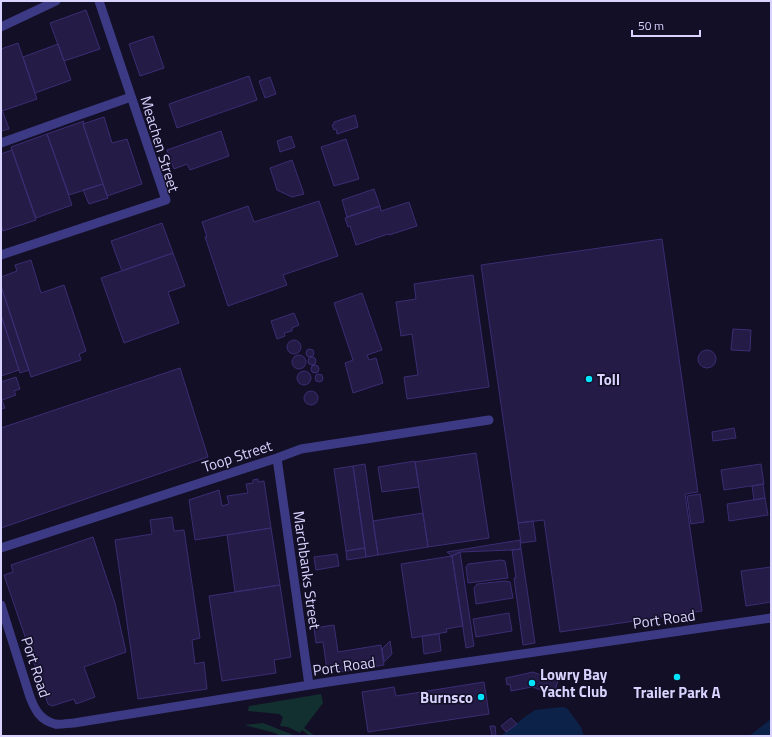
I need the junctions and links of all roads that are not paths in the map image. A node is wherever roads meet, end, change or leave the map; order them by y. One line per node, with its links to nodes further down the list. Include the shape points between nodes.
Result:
1 (56, 1): 3 (street)
2 (99, 1): 4 (street, Meachen Street)
3 (1, 27)
4 (131, 97): 5 (street); 6 (street, Meachen Street, via 166,200)
5 (1, 143)
6 (1, 255)
7 (489, 420): 8 (street, Toop Street, via 302,449)
8 (277, 458): 9 (street, Toop Street); 12 (street, Marchbanks Street)
9 (1, 548)
10 (1, 604): 12 (street, Port Road, via 35,711 56,724)
11 (771, 618): 12 (street, Port Road)
12 (309, 686)

